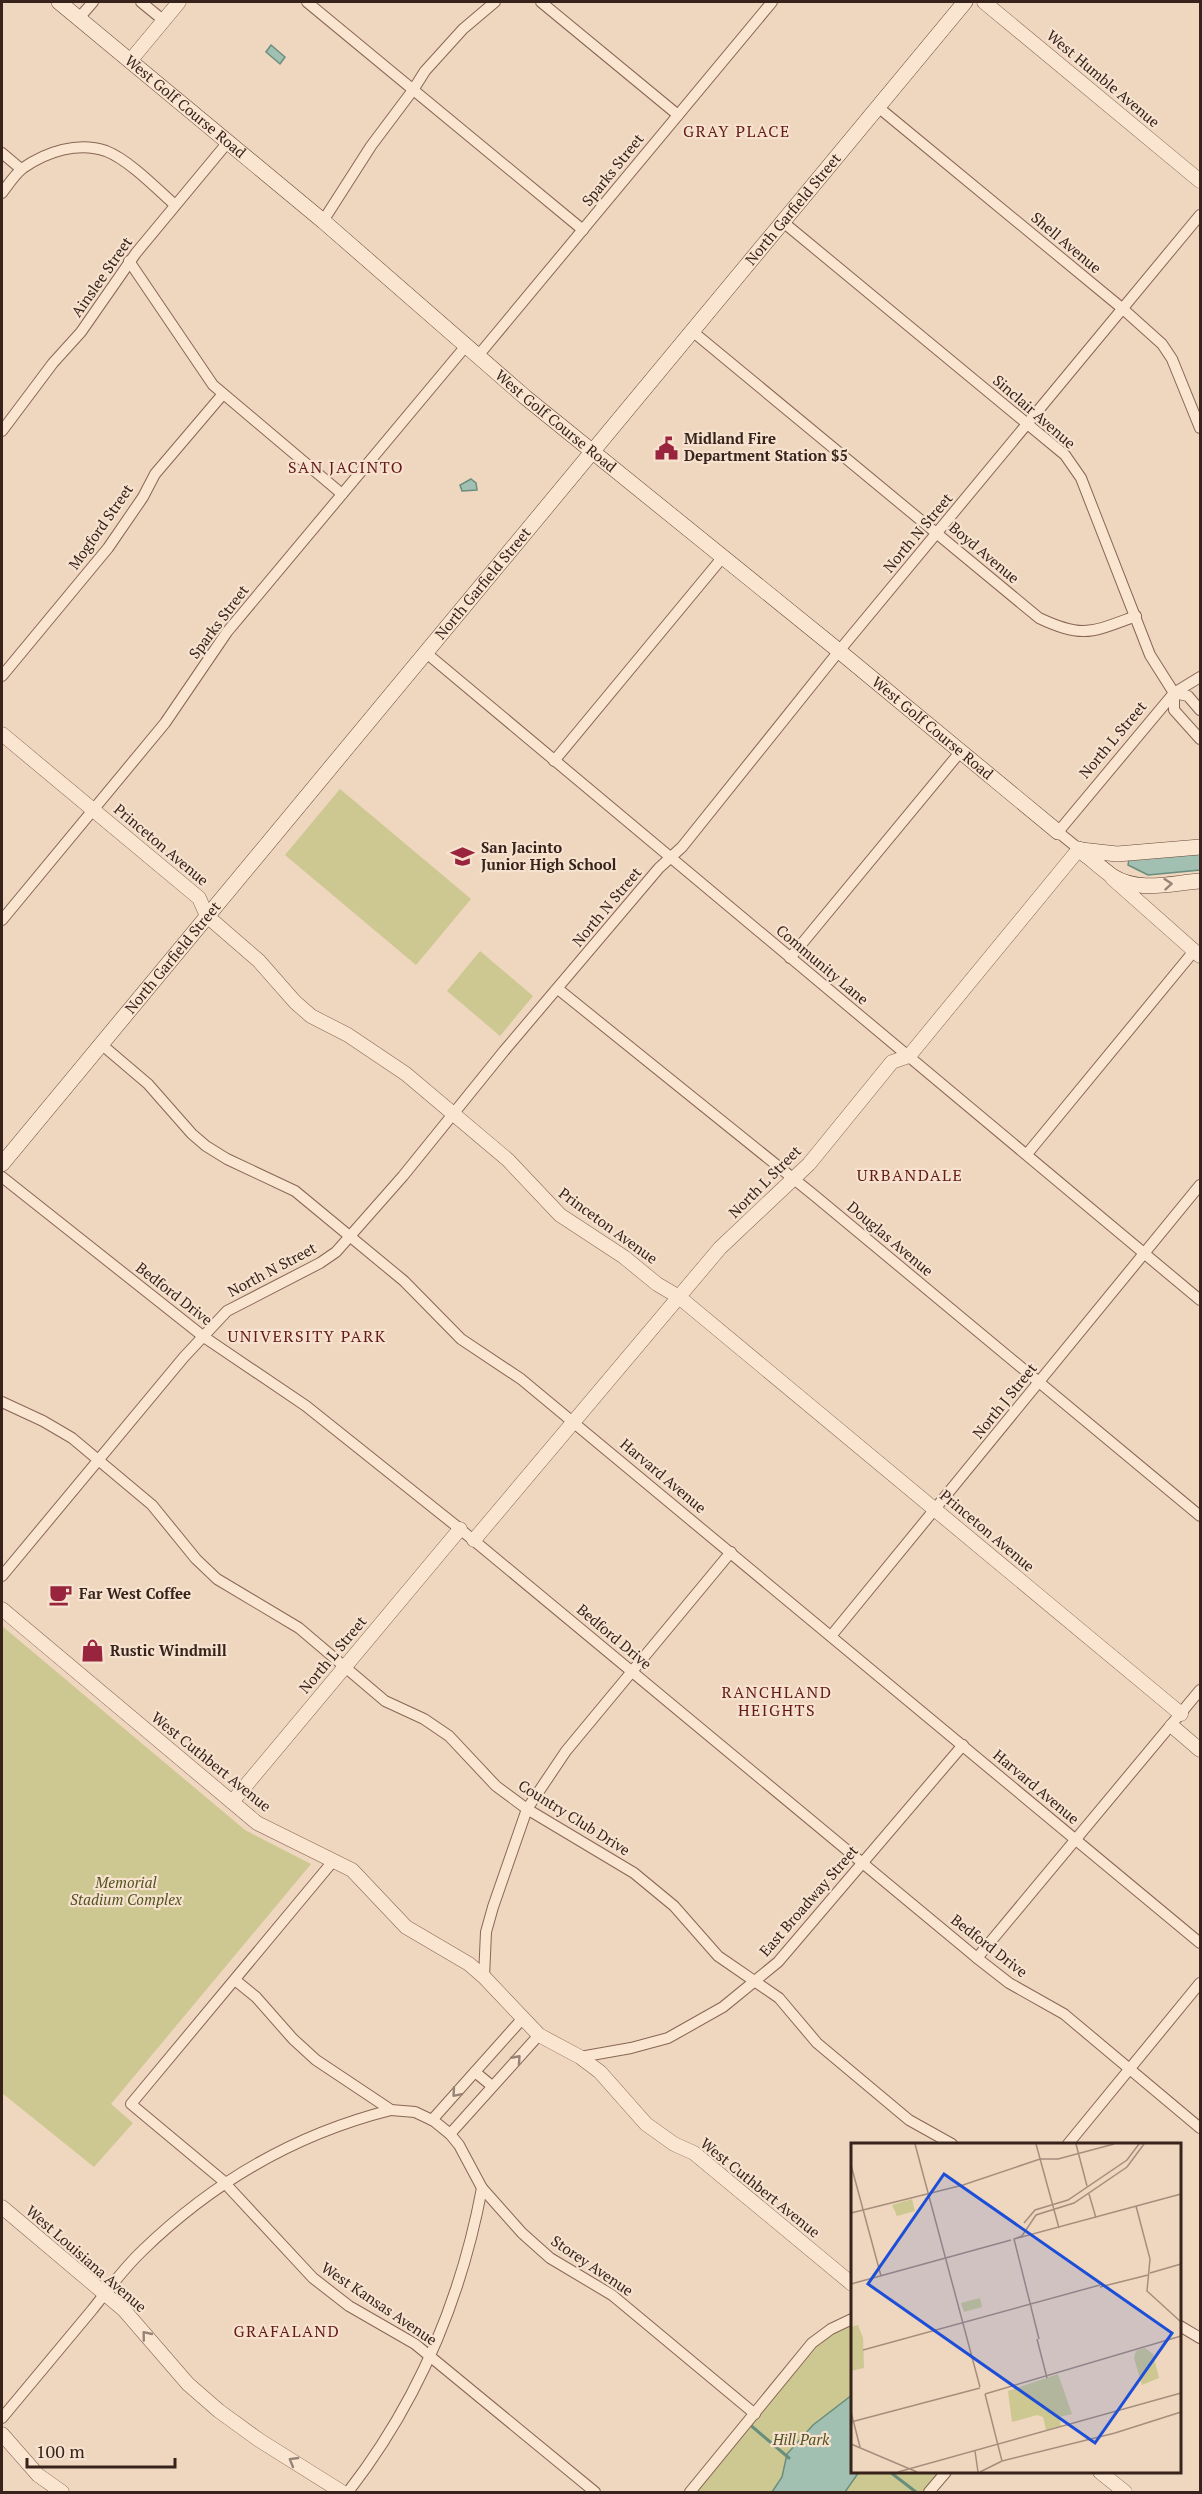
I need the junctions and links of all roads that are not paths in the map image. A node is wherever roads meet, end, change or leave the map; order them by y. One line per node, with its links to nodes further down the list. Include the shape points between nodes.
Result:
1 (59, 2): 11 (main road, West Golf Course Road)
2 (93, 2): 11 (street)
3 (141, 2): 12 (street)
4 (179, 2): 12 (street)
5 (307, 2): 14 (street)
6 (495, 2): 14 (street, via 446,47)
7 (541, 2): 16 (street)
8 (772, 2): 16 (street, Sparks Street)
9 (965, 2): 15 (main road, North Garfield Street)
10 (984, 2): 20 (street, West Humble Avenue)
11 (79, 18): 13 (main road, West Golf Course Road)
12 (163, 20): 13 (street)
13 (130, 60): 17 (main road, West Golf Course Road)
14 (413, 90): 24 (street); 26 (street)
15 (878, 107): 25 (main road, North Garfield Street); 28 (street, Shell Avenue)
16 (678, 116): 26 (street, Sparks Street)
17 (228, 142): 22 (street, Ainslee Street); 24 (main road, West Golf Course Road)
18 (2, 153): 19 (street)
19 (21, 169): 21 (street); 22 (street, via 55,151 105,151)
20 (1200, 181)
21 (2, 193)
22 (175, 205): 27 (street, Ainslee Street)
23 (1200, 215): 28 (street, North N Street)
24 (323, 221): 30 (main road, West Golf Course Road)
25 (783, 222): 29 (main road, North Garfield Street); 32 (street, Sinclair Avenue)
26 (583, 230): 30 (street, Sparks Street)
27 (129, 261): 31 (street); 34 (street, Ainslee Street, via 81,332)
28 (1123, 309): 32 (street, North N Street); 33 (street, Shell Avenue, via 1172,358)
29 (692, 331): 35 (main road, North Garfield Street); 37 (street, Boyd Avenue)
30 (471, 352): 35 (main road, West Golf Course Road); 36 (street, Sparks Street)
31 (223, 394): 36 (street); 42 (street, Mogford Street, via 155,474 108,548)
32 (1027, 424): 37 (street, North N Street); 39 (street, Sinclair Avenue, via 1065,455 1081,478)
33 (1200, 428)
34 (2, 431)
35 (591, 452): 38 (main road, West Golf Course Road); 41 (main road, North Garfield Street)
36 (342, 494): 50 (street, Sparks Street, via 227,632 165,723)
37 (937, 533): 39 (street, Boyd Avenue, via 1039,618 1063,629 1093,632); 40 (street, North N Street)
38 (722, 558): 40 (main road, West Golf Course Road); 49 (street)
39 (1136, 616): 44 (street, Sinclair Avenue, via 1150,655)
40 (839, 651): 48 (main road, West Golf Course Road); 54 (street, North N Street)
41 (425, 652): 49 (street, Community Lane); 56 (main road, North Garfield Street)
42 (2, 676)
43 (1200, 677): 44 (street, North L Street)
44 (1174, 693): 45 (street, via 1188,696); 47 (street, via 1174,710); 51 (street, North L Street)
45 (1200, 710)
46 (2, 734): 50 (street, Princeton Avenue)
47 (1200, 739)
48 (961, 751): 51 (main road, West Golf Course Road); 59 (street)
49 (554, 761): 54 (street, Community Lane)
50 (93, 809): 56 (street, Princeton Avenue, via 199,898); 57 (street, Sparks Street)
51 (1058, 832): 53 (street)
52 (1200, 847): 53 (main road, via 1117,854)
53 (1079, 849): 55 (main road, one-way to 55, via 1114,877 1131,884); 58 (street); 62 (street, North L Street)
54 (671, 858): 59 (street, Community Lane); 60 (street, North N Street)
55 (1200, 881)
56 (207, 916): 61 (main road, North Garfield Street); 63 (street, Princeton Avenue, via 251,954 305,1011 406,1074)
57 (2, 920)
58 (1197, 953): 64 (street)
59 (790, 958): 62 (street, Community Lane)
60 (558, 989): 63 (street, North N Street); 67 (street, Douglas Avenue)
61 (101, 1044): 65 (main road, North Garfield Street); 69 (street, Harvard Avenue, via 148,1084 206,1146 295,1191)
62 (909, 1056): 64 (street, Community Lane); 67 (street, North L Street, via 892,1062)
63 (454, 1115): 69 (street, North N Street); 71 (street, Princeton Avenue, via 508,1160 560,1215)
64 (1026, 1154): 70 (street, Community Lane)
65 (2, 1164)
66 (2, 1178): 73 (street, Bedford Drive)
67 (794, 1179): 71 (street, North L Street, via 720,1248); 74 (street, Douglas Avenue)
68 (1200, 1185): 70 (street, North J Street)
69 (350, 1236): 73 (street, North N Street, via 320,1263 227,1311); 76 (street, Harvard Avenue, via 404,1281 461,1339 522,1379)
70 (1144, 1253): 72 (street, Community Lane); 74 (street, North J Street)
71 (679, 1297): 76 (street, North L Street); 78 (street, Princeton Avenue)
72 (1200, 1300)
73 (204, 1337): 77 (street, North N Street); 80 (street, Bedford Drive, via 306,1406)
74 (1040, 1382): 78 (street, North J Street); 79 (street, Douglas Avenue)
75 (2, 1402): 77 (street, Country Club Drive, via 72,1438)
76 (574, 1422): 81 (street, North L Street); 82 (street, Harvard Avenue)
77 (98, 1460): 83 (street, North N Street); 86 (street, Country Club Drive, via 152,1505 217,1579 299,1628)
78 (935, 1510): 85 (street, North J Street); 89 (street, Princeton Avenue)
79 (1200, 1516)
80 (460, 1528): 81 (street, Bedford Drive); 86 (street, North L Street)
81 (474, 1540): 87 (street, Bedford Drive)
82 (731, 1552): 85 (street, Harvard Avenue); 87 (street)
83 (2, 1576)
84 (2, 1609): 93 (street, West Cuthbert Avenue)
85 (831, 1636): 91 (street, Harvard Avenue)
86 (344, 1667): 93 (street, North L Street); 94 (street, Country Club Drive, via 385,1701 449,1736 496,1786)
87 (632, 1671): 94 (street, via 566,1751); 97 (street, Bedford Drive)
88 (1200, 1690): 89 (street)
89 (1181, 1714): 90 (street)
90 (1172, 1726): 92 (street); 95 (street)
91 (963, 1744): 95 (street, Harvard Avenue); 97 (street, East Broadway Street)
92 (1200, 1750)
93 (232, 1802): 96 (street, West Cuthbert Avenue, via 257,1823)
94 (527, 1809): 100 (street, via 486,1932); 102 (street, Country Club Drive, via 634,1873 674,1906 718,1956)
95 (1076, 1839): 98 (street, Harvard Avenue); 99 (street)
96 (334, 1860): 100 (street, West Cuthbert Avenue, via 352,1870 406,1927); 101 (street)
97 (862, 1862): 99 (street, Bedford Drive); 102 (street, East Broadway Street, via 778,1962)
98 (1200, 1943)
99 (977, 1958): 107 (street, Bedford Drive, via 1009,1983 1064,2014)
100 (484, 1977): 104 (street, West Cuthbert Avenue)
101 (235, 1980): 110 (street, Storey Avenue, via 316,2060); 116 (street, West Kansas Avenue, via 131,2104)
102 (755, 1981): 106 (street, East Broadway Street, via 723,2007 668,2038); 114 (street, Country Club Drive, via 779,1998 817,2043 909,2120)
103 (1200, 1983): 107 (street)
104 (523, 2018): 105 (street, West Cuthbert Avenue); 108 (street)
105 (539, 2035): 106 (street, West Cuthbert Avenue); 109 (street, one-way to 105)
106 (580, 2057): 119 (street, West Cuthbert Avenue, via 600,2072 646,2124 693,2153)
107 (1130, 2069): 112 (street, Bedford Drive); 115 (street)
108 (476, 2072): 109 (street); 111 (street, one-way to 111)
109 (492, 2086): 113 (street)
110 (391, 2110): 111 (street, Storey Avenue, via 415,2112); 116 (street, via 309,2136 263,2158)
111 (432, 2120): 113 (street, Storey Avenue)
112 (1200, 2128)
113 (450, 2134): 117 (street, Storey Avenue)
114 (949, 2143)
115 (1070, 2143)
116 (225, 2183): 120 (street, via 160,2233); 124 (street, West Kansas Avenue, via 312,2278)
117 (482, 2188): 124 (street, via 464,2270); 125 (street, Storey Avenue, via 550,2258 612,2295)
118 (2, 2207): 120 (street, West Louisiana Avenue)
119 (851, 2283)
120 (105, 2294): 126 (street); 131 (street, West Louisiana Avenue, one-way to 120, via 219,2411 188,2384 139,2326)
121 (851, 2319): 125 (street, via 812,2343)
122 (1181, 2327): 123 (street)
123 (1200, 2338)
124 (430, 2357): 132 (street, via 392,2429); 133 (street, West Kansas Avenue)
125 (754, 2414): 134 (street)
126 (2, 2418)
127 (2, 2434): 130 (street, via 38,2475)
128 (945, 2473): 135 (street)
129 (1101, 2473): 136 (street)
130 (62, 2493)
131 (342, 2493)
132 (348, 2493)
133 (595, 2493)
134 (690, 2493)
135 (929, 2493)
136 (1125, 2493)

